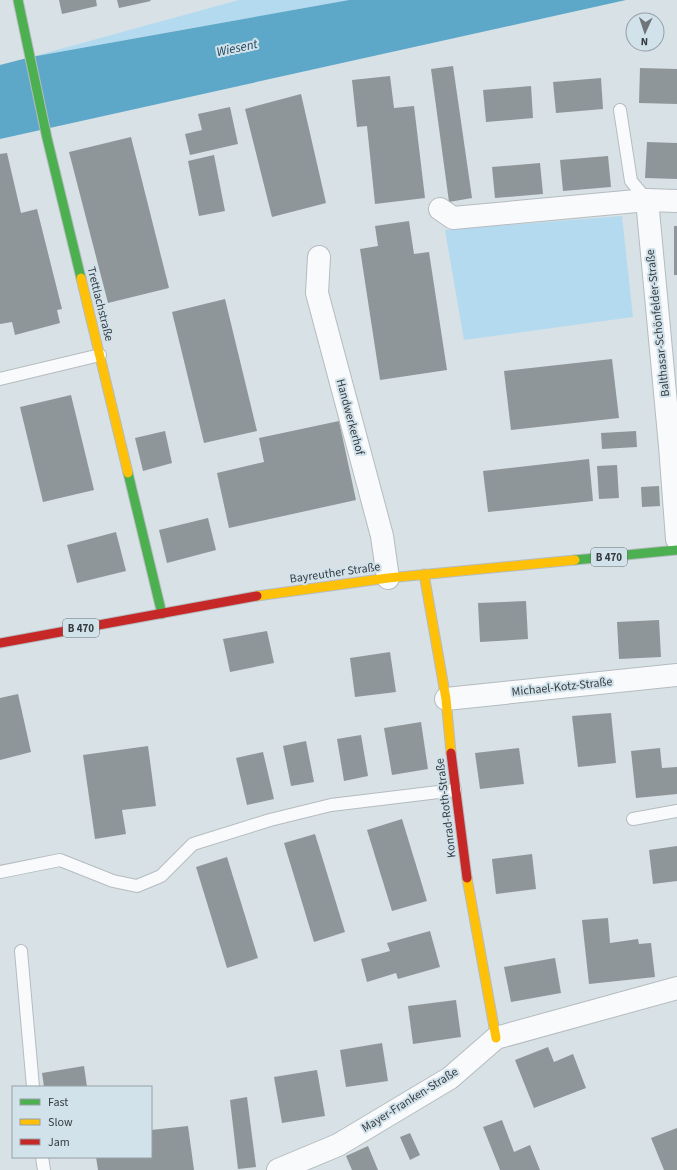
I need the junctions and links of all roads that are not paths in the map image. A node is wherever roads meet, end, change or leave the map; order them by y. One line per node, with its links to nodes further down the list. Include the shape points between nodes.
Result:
1 (18, 0): 7 (street, Trettlachstraße, via 47,138)
2 (620, 110): 3 (lane, via 631,181)
3 (646, 200): 4 (street); 5 (street, via 453,218); 9 (street, Balthasar-Schönfelder-Straße)
4 (677, 201)
5 (440, 209)
6 (319, 257): 13 (street, Handwerkerhof, via 317,293 382,536)
7 (100, 356): 8 (lane); 14 (street, Trettlachstraße)
8 (0, 379)
9 (674, 446): 10 (street, Balthasar-Schönfelder-Straße)
10 (677, 539)
11 (677, 550): 12 (street, Bayreuther Straße / B 470)
12 (424, 574): 13 (street, Bayreuther Straße / B 470); 17 (street, Konrad-Roth-Straße)
13 (388, 578): 14 (street, Bayreuther Straße / B 470, via 238,599)
14 (162, 614): 15 (street, Bayreuther Straße / B 470)
15 (0, 643)
16 (677, 675): 17 (street, Michael-Kotz-Straße)
17 (446, 699): 18 (street, Konrad-Roth-Straße)
18 (455, 790): 21 (lane, via 331,805 270,820 193,844 162,876 137,886 113,881 60,860); 24 (street, Konrad-Roth-Straße, via 470,902)
19 (677, 810): 20 (lane)
20 (633, 819)
21 (0, 872)
22 (21, 951): 25 (lane)
23 (677, 988): 24 (street, Mayer-Franken-Straße)
24 (496, 1038): 28 (street, Mayer-Franken-Straße, via 450,1078 338,1145)
25 (33, 1086)
26 (42, 1158): 27 (lane)
27 (44, 1170)
28 (278, 1170)

